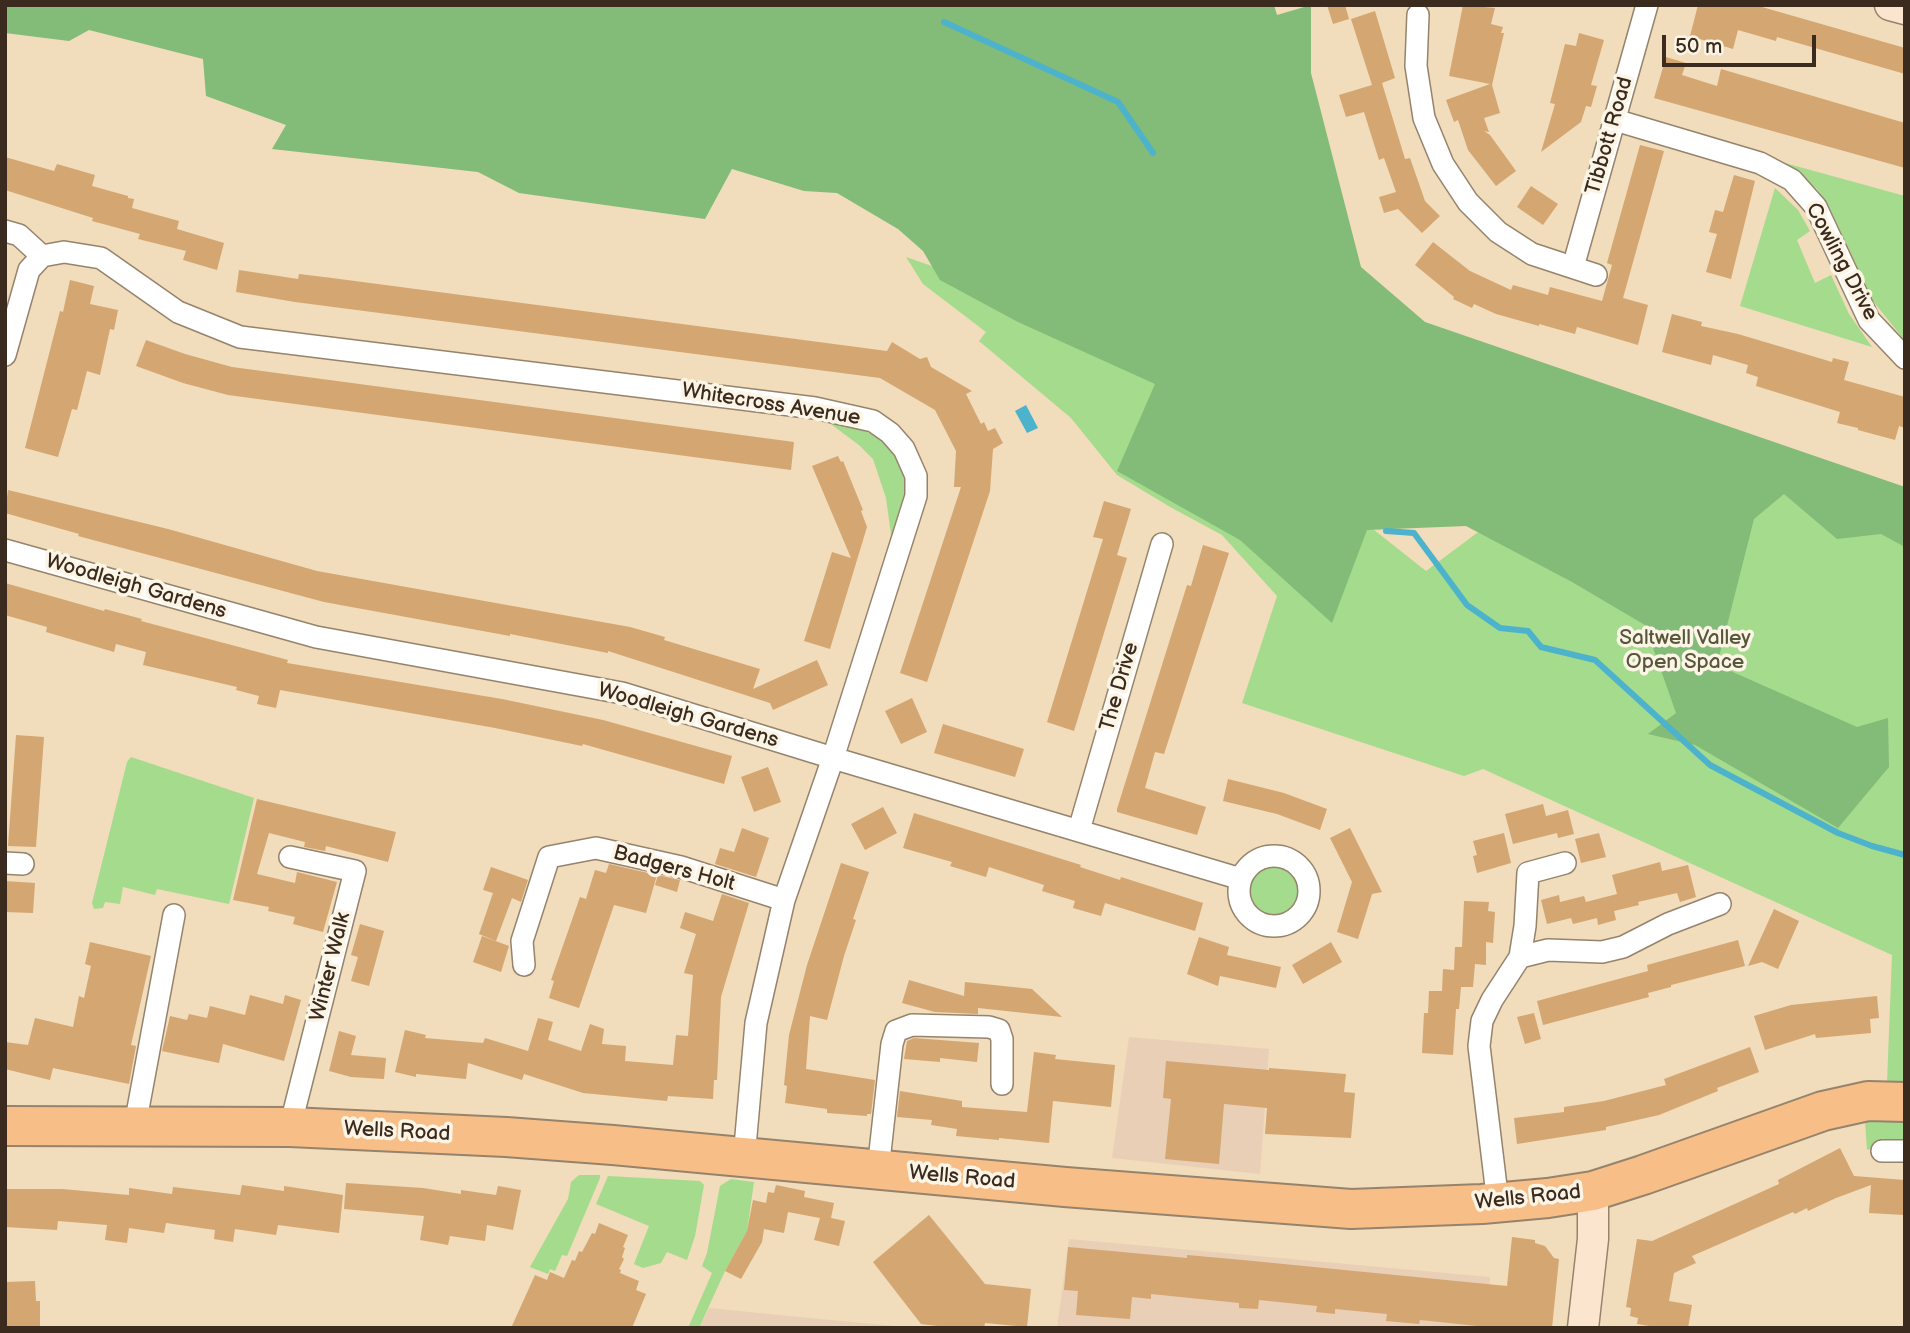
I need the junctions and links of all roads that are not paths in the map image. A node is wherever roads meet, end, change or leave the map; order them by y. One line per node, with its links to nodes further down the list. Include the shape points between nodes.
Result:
1 (1647, 5): 5 (street, Tibbott Road)
2 (1890, 5): 3 (street)
3 (1905, 9)
4 (1419, 15): 8 (street, via 1416,66 1424,118 1443,164 1468,202 1498,232 1532,254)
5 (1615, 120): 8 (street, Tibbott Road); 11 (street, Cowling Drive, via 1760,163 1792,180 1816,207 1869,320)
6 (5, 231): 7 (street, via 19,235)
7 (42, 256): 10 (street, via 29,270); 14 (street, Whitecross Avenue, via 64,252 101,258 178,312 240,337 815,408 873,421 904,449 916,476 916,496)
8 (1573, 267): 9 (street)
9 (1596, 275)
10 (6, 350)
11 (1905, 358)
12 (1162, 544): 15 (street, The Drive)
13 (5, 550): 14 (street, Woodleigh Gardens, via 316,637 622,693)
14 (832, 758): 15 (street, Woodleigh Gardens); 19 (street, Whitecross Avenue)
15 (1079, 830): 18 (street, Woodleigh Gardens)
16 (290, 857): 28 (street, Winter Walk, via 355,871)
17 (1565, 863): 22 (street, via 1528,873)
18 (1241, 879)
19 (784, 900): 23 (street, Badgers Holt, via 681,867 596,849 550,857 522,941); 31 (street, Whitecross Avenue, via 756,1023)
20 (1720, 904): 22 (street, via 1623,947 1602,952 1548,950)
21 (174, 915): 26 (street)
22 (1520, 957): 34 (street, via 1482,1021 1479,1045)
23 (524, 965)
24 (1002, 1084): 32 (street, via 999,1030 912,1025 896,1031)
25 (1905, 1101): 33 (highway, Wells Road, via 1868,1101 1823,1111)
26 (135, 1125): 27 (highway, Wells Road); 28 (highway, Wells Road)
27 (5, 1126)
28 (290, 1127): 31 (highway, Wells Road, via 587,1143)
29 (1882, 1151): 30 (street)
30 (1905, 1151)
31 (744, 1158): 32 (highway, Wells Road)
32 (878, 1170): 34 (highway, Wells Road, via 1351,1209)
33 (1593, 1191): 34 (highway, Wells Road); 35 (street)
34 (1498, 1203)
35 (1583, 1328)

